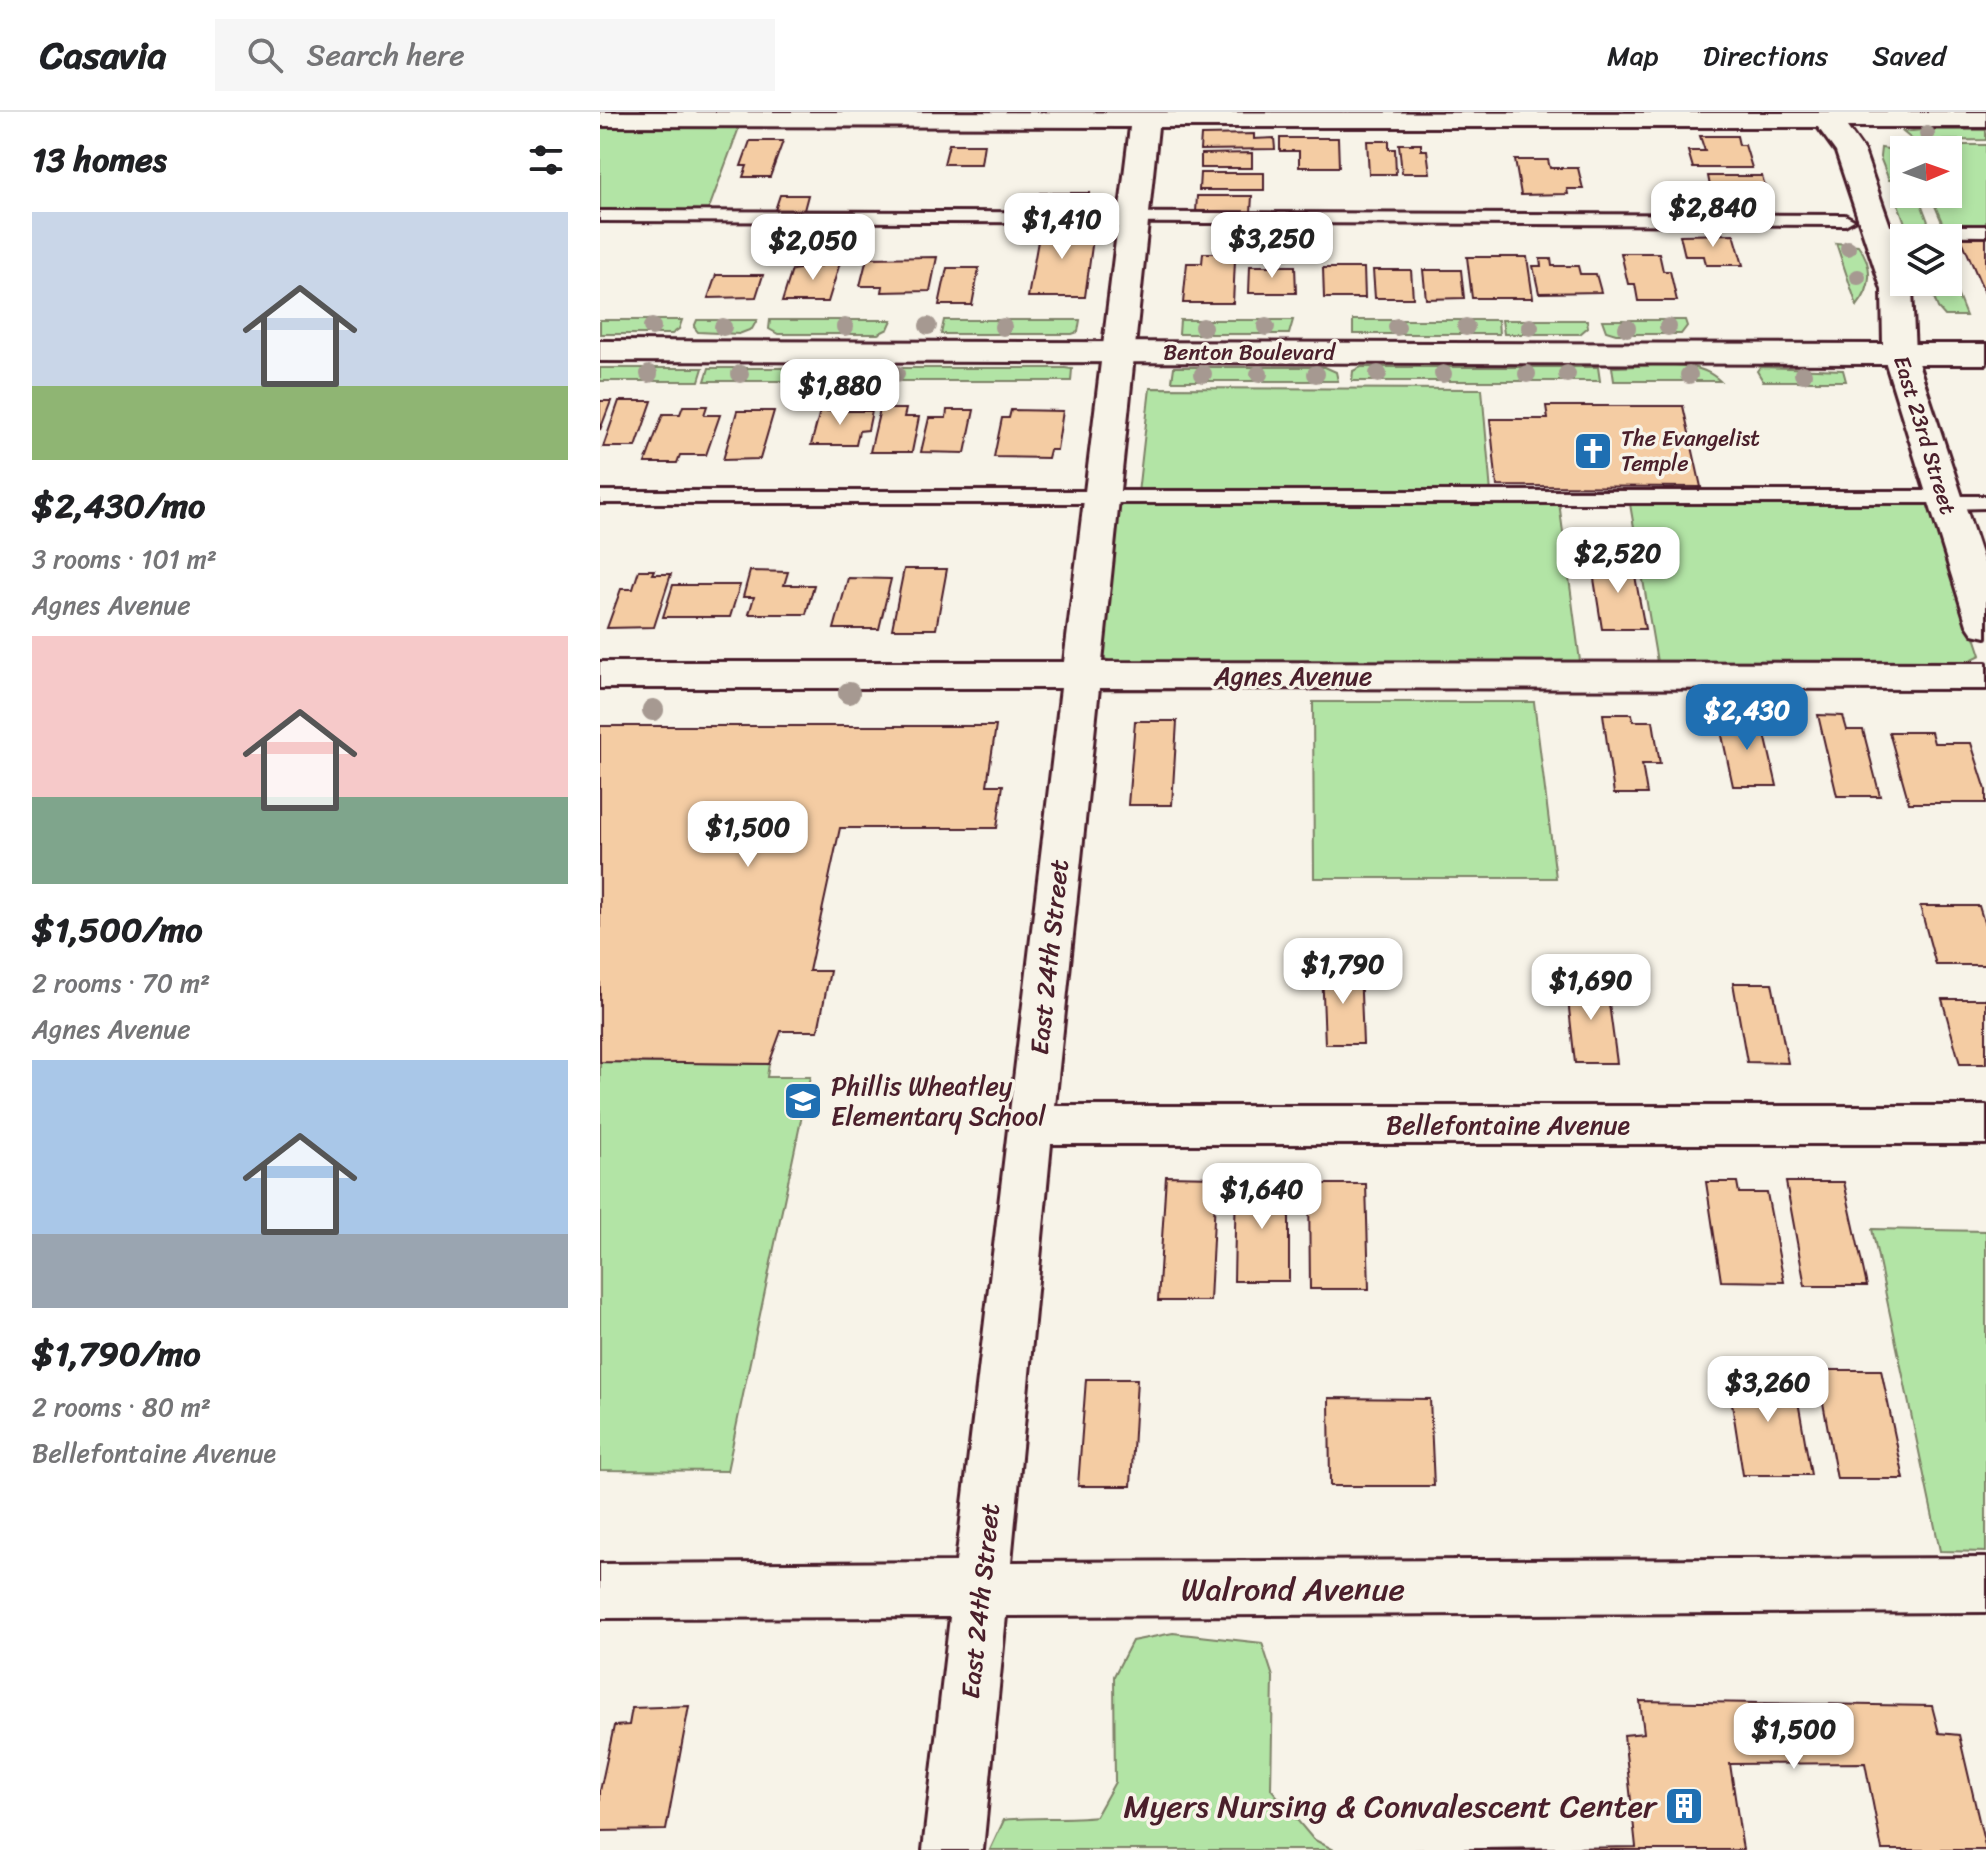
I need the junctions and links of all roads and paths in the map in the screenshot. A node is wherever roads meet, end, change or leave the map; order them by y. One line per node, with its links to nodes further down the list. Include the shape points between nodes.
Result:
1 (1146, 115): 2 (street); 3 (street); 6 (street, East 24th Street)
2 (1823, 115): 4 (street); 8 (street, East 23rd Street, via 1850,151)
3 (600, 118)
4 (1986, 119)
5 (600, 216): 6 (lane)
6 (1134, 218): 7 (lane); 11 (street, East 24th Street)
7 (1845, 220)
8 (1876, 231): 9 (lane); 12 (street, East 23rd Street, via 1897,290)
9 (1986, 231)
10 (600, 351): 11 (street, Benton Boulevard)
11 (1120, 351): 12 (street, Benton Boulevard); 15 (street, East 24th Street)
12 (1899, 354): 13 (street, Benton Boulevard); 16 (street, East 23rd Street)
13 (1986, 354)
14 (600, 497): 15 (lane)
15 (1102, 497): 16 (lane); 20 (street, East 24th Street)
16 (1944, 500): 17 (lane); 18 (street, East 23rd Street)
17 (1986, 502)
18 (1986, 625)
19 (600, 675): 20 (street, Agnes Avenue)
20 (1080, 676): 21 (street, Agnes Avenue); 22 (street, East 24th Street)
21 (1986, 676)
22 (1030, 1125): 23 (street, Bellefontaine Avenue); 25 (street, East 24th Street)
23 (1986, 1125)
24 (1986, 1585): 25 (street, Walrond Avenue)
25 (981, 1589): 26 (street, Walrond Avenue); 27 (street, East 24th Street)
26 (600, 1591)
27 (953, 1850)

